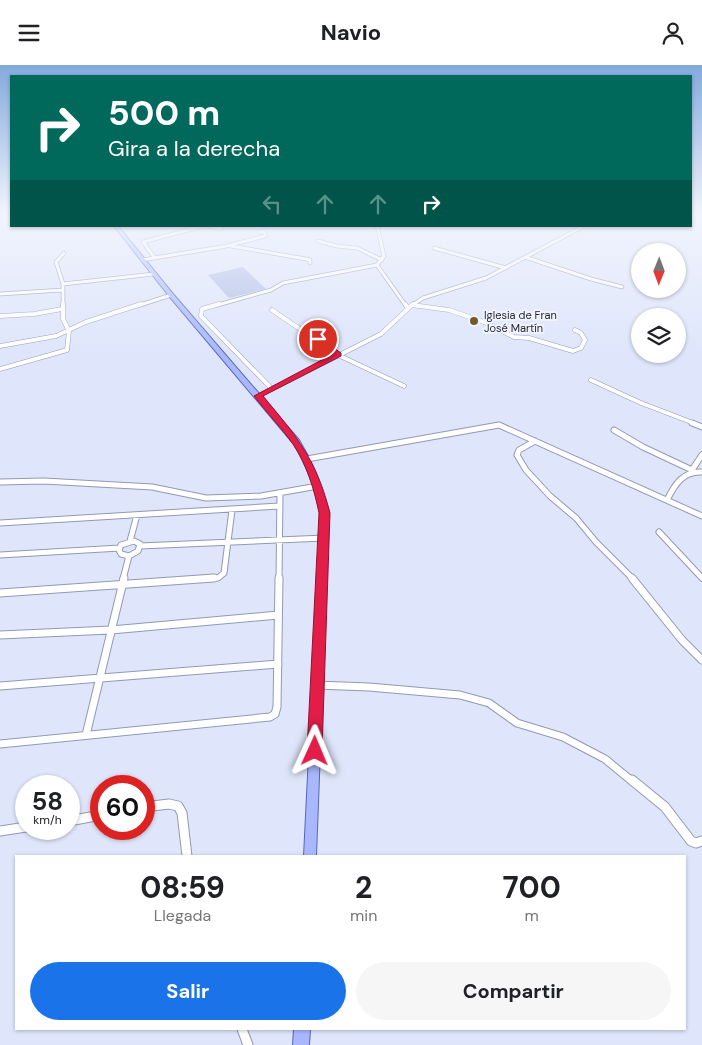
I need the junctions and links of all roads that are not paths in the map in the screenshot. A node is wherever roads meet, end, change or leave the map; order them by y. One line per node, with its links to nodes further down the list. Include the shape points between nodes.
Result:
1 (58, 260): 12 (street)
2 (142, 260): 11 (main road)
3 (309, 260): 8 (street)
4 (382, 260): 9 (street)
5 (476, 260): 10 (street)
6 (520, 260): 10 (street)
7 (533, 260): 13 (street)
8 (310, 263)
9 (376, 265): 17 (street); 28 (street, via 283,283 271,290 202,309 201,316 213,330)
10 (506, 268): 17 (street, via 486,278 423,298)
11 (154, 274): 12 (street); 16 (main road)
12 (63, 284): 14 (street)
13 (622, 287)
14 (63, 290): 15 (street); 18 (street)
15 (0, 294)
16 (171, 295): 22 (street, via 86,322); 29 (main road)
17 (410, 307): 21 (street, via 450,310 508,335 573,351 582,348 585,340); 24 (street, via 381,334)
18 (62, 309): 20 (street); 22 (street)
19 (272, 310): 24 (street)
20 (0, 316)
21 (575, 330)
22 (69, 331): 23 (street); 25 (street, via 67,350)
23 (0, 346)
24 (338, 355): 27 (street); 28 (street)
25 (0, 369)
26 (592, 380): 30 (street)
27 (404, 386)
28 (272, 389): 29 (street)
29 (258, 396): 34 (main road)
30 (702, 427)
31 (614, 430): 35 (street)
32 (535, 441): 34 (street, via 499,425); 40 (street); 61 (street, via 519,450 518,455 526,470 629,574)
33 (702, 455): 35 (street)
34 (306, 459): 38 (main road)
35 (692, 470): 36 (street); 40 (street, via 679,479)
36 (702, 471)
37 (0, 482): 39 (street, via 162,487 184,495 231,499)
38 (318, 485): 39 (street); 47 (main road, via 325,513)
39 (280, 493): 41 (street)
40 (667, 500): 44 (street)
41 (280, 506): 42 (street); 48 (street)
42 (232, 510): 43 (street); 50 (street)
43 (137, 515): 45 (street); 49 (street)
44 (702, 516)
45 (0, 523)
46 (659, 532): 55 (street)
47 (325, 538): 48 (street); 64 (main road)
48 (279, 539): 50 (street); 58 (street)
49 (130, 541): 51 (street, via 139,543); 52 (street)
50 (227, 543): 51 (street); 56 (street, via 224,573 218,579)
51 (140, 547): 54 (street)
52 (120, 548): 53 (street); 54 (street, via 121,554)
53 (0, 555)
54 (129, 556): 56 (street)
55 (702, 578)
56 (122, 585): 57 (street); 59 (street)
57 (0, 593)
58 (278, 615): 59 (street); 62 (street)
59 (111, 630): 60 (street); 63 (street)
60 (0, 635)
61 (702, 660)
62 (278, 664): 63 (street); 66 (street, via 277,707 270,717)
63 (100, 678): 65 (street); 66 (street)
64 (316, 685): 71 (street, via 460,695 489,703 524,726 563,737 605,759 666,807 691,841); 73 (main road)
65 (0, 686)
66 (86, 735): 67 (street)
67 (0, 744)
68 (155, 806): 72 (street, via 178,806 182,813)
69 (15, 829): 70 (street)
70 (0, 831)
71 (702, 841)
72 (187, 855)
73 (310, 855)
74 (242, 1030): 76 (street)
75 (302, 1030): 77 (main road)
76 (248, 1045)
77 (301, 1045)

